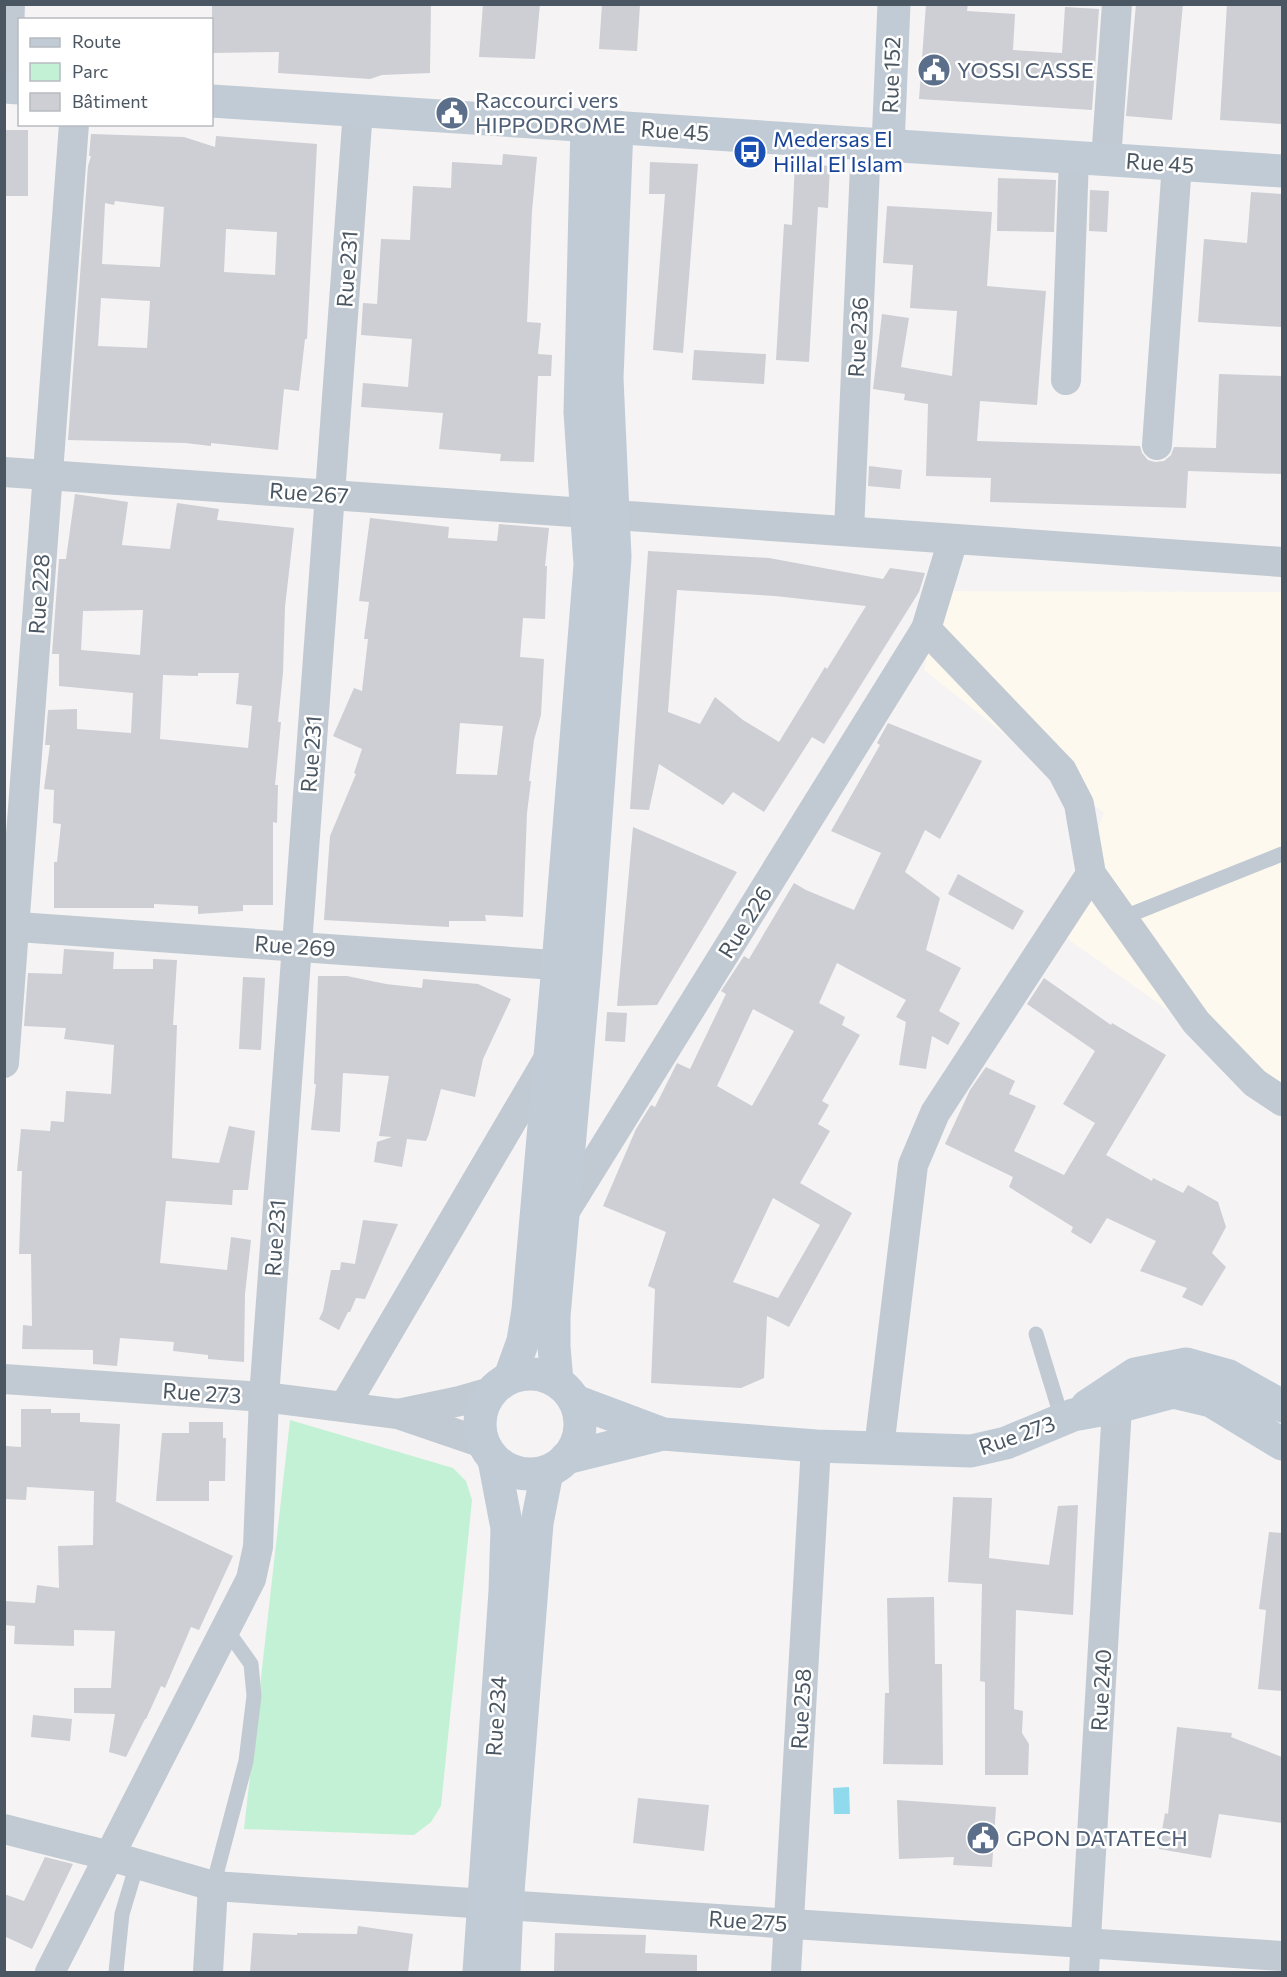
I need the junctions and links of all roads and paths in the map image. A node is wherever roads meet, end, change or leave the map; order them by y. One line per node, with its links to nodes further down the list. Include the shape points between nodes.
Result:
1 (10, 4): 4 (street)
2 (894, 4): 9 (main road, Rue 152)
3 (1117, 4): 11 (street)
4 (10, 87)
5 (213, 100): 6 (main road, Rue 45)
6 (358, 110): 8 (main road, Rue 45); 18 (street, Rue 231)
7 (74, 126): 17 (street, Rue 228)
8 (602, 126): 9 (main road, Rue 45); 19 (main road, via 580,412)
9 (877, 144): 10 (main road, Rue 45); 20 (street, Rue 236)
10 (1074, 158): 11 (main road, Rue 45); 14 (street)
11 (1106, 160): 12 (main road, Rue 45)
12 (1177, 164): 13 (main road, Rue 45); 15 (street)
13 (1282, 171)
14 (1066, 381)
15 (1157, 445)
16 (4, 472): 17 (street, Rue 267)
17 (48, 475): 18 (street, Rue 267); 27 (street, Rue 228)
18 (330, 494): 19 (street, Rue 267); 28 (street, Rue 231)
19 (600, 514): 20 (street, Rue 267); 29 (main road, via 590,565)
20 (849, 531): 21 (street, Rue 267)
21 (953, 540): 22 (street, Rue 267); 23 (street, Rue 226)
22 (1282, 562)
23 (926, 629): 25 (street, via 1062,771 1079,804); 33 (street, Rue 226)
24 (1282, 854): 26 (lane)
25 (1091, 874): 26 (street); 47 (street, via 934,1113 913,1165)
26 (1122, 918): 32 (street, via 1196,1022 1255,1083)
27 (10, 926): 28 (street, Rue 269); 31 (street, Rue 228)
28 (297, 946): 29 (street, Rue 269); 38 (street, Rue 231)
29 (571, 966): 30 (main road); 33 (main road)
30 (550, 1056): 36 (main road, via 528,1310 523,1341); 41 (street)
31 (4, 1063)
32 (1282, 1101)
33 (563, 1214): 37 (main road, via 554,1347)
34 (1036, 1334): 43 (lane)
35 (4, 1379): 38 (street, Rue 273)
36 (500, 1385): 37 (main road, via 522,1374 534,1373 546,1376); 42 (street, Rue 273, via 460,1401); 48 (main road, via 481,1411 480,1433)
37 (566, 1391): 44 (main road, Rue 273); 49 (main road, via 579,1413 580,1425 574,1448)
38 (264, 1397): 41 (street, Rue 273); 50 (street, Rue 231, via 258,1547 251,1579)
39 (1116, 1397): 40 (main road, via 1135,1374 1186,1364 1229,1376); 43 (main road, Rue 273); 45 (main road, via 1173,1392 1211,1401); 56 (street, Rue 240)
40 (1282, 1406)
41 (344, 1407): 42 (street, Rue 273)
42 (398, 1414): 48 (street, Rue 273)
43 (1067, 1417): 47 (main road, Rue 273, via 1006,1443 971,1451)
44 (663, 1434): 46 (main road, Rue 273); 49 (main road, Rue 273)
45 (1282, 1444)
46 (816, 1446): 47 (main road, Rue 273); 55 (street, Rue 258)
47 (879, 1448)
48 (489, 1452): 49 (main road, via 506,1468 519,1473 533,1474); 54 (main road, Rue 234, via 507,1528)
49 (556, 1465): 54 (main road, Rue 234, via 537,1523)
50 (226, 1629): 52 (street, Rue 231); 53 (lane, via 251,1664 254,1696 246,1761)
51 (4, 1829): 52 (street)
52 (123, 1860): 53 (street, Rue 275); 58 (street, Rue 231); 59 (lane)
53 (213, 1886): 54 (street, Rue 275); 60 (street)
54 (495, 1904): 55 (street, Rue 275); 61 (main road, Rue 234); 62 (main road, Rue 234)
55 (789, 1924): 56 (street, Rue 275); 63 (street, Rue 258)
56 (1086, 1943): 57 (street, Rue 275); 64 (street, Rue 240)
57 (1282, 1956)
58 (50, 1972)
59 (116, 1972)
60 (208, 1972)
61 (478, 1972)
62 (504, 1972)
63 (786, 1972)
64 (1084, 1972)

